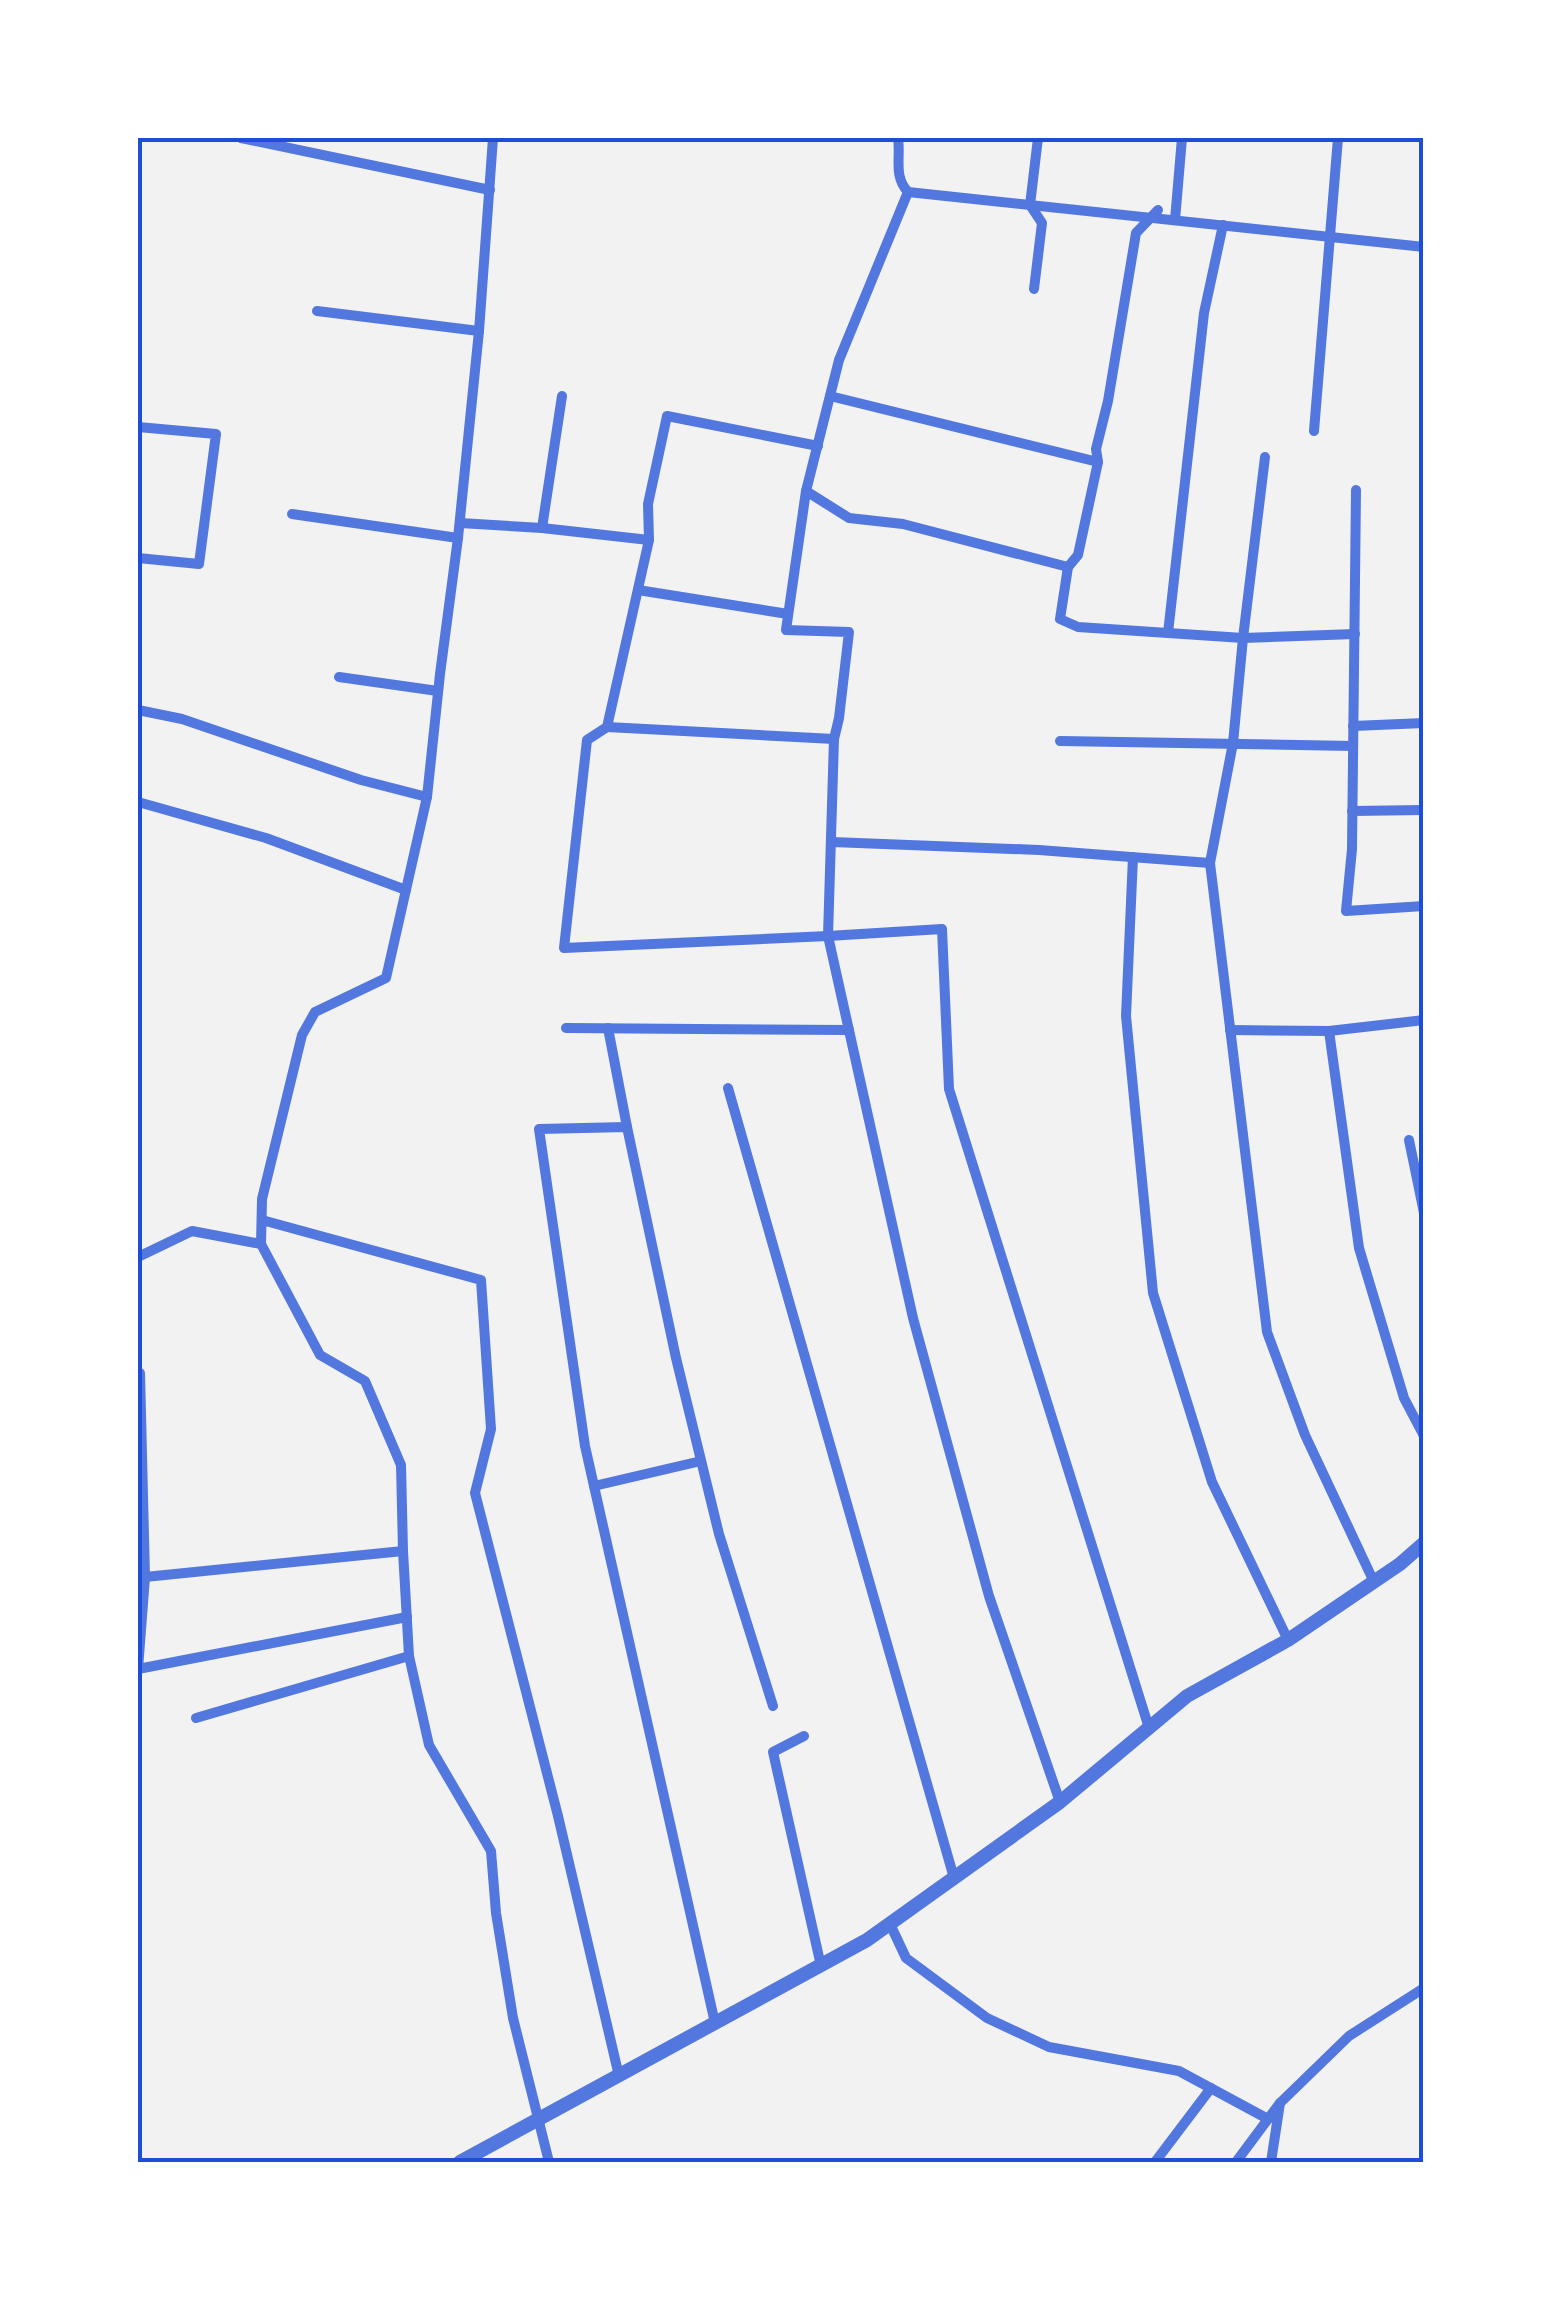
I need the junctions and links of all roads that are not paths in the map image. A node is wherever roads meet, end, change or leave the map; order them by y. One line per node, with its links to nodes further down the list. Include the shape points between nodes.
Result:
1 (241, 138): 7 (street)
2 (494, 138): 7 (street)
3 (898, 138): 8 (street, via 898,167)
4 (1038, 138): 9 (street)
5 (1182, 138): 11 (street)
6 (1338, 138): 13 (street)
7 (490, 190): 17 (street)
8 (908, 192): 9 (street); 19 (street)
9 (1030, 205): 10 (street); 15 (street, via 1042,224)
10 (1155, 214): 11 (street); 24 (street, via 1136,234)
11 (1175, 220): 12 (street)
12 (1222, 225): 13 (street); 36 (street, via 1204,313)
13 (1329, 237): 14 (street); 21 (street)
14 (1424, 247)
15 (1034, 290)
16 (316, 311): 17 (street)
17 (479, 331): 28 (street)
18 (562, 396): 29 (street)
19 (830, 396): 22 (street); 24 (street)
20 (138, 427): 32 (street, via 216,434 199,564)
21 (1314, 431)
22 (818, 446): 26 (street); 31 (street, via 667,416 648,504)
23 (1264, 457): 38 (street)
24 (1098, 462): 33 (street, via 1078,555)
25 (1356, 490): 37 (street)
26 (806, 492): 33 (street, via 849,518 903,524); 35 (street)
27 (292, 514): 30 (street)
28 (460, 524): 29 (street); 30 (street)
29 (542, 528): 31 (street)
30 (458, 538): 40 (street)
31 (650, 540): 34 (street)
32 (138, 558)
33 (1068, 567): 36 (street, via 1060,619 1078,627)
34 (638, 590): 35 (street); 44 (street)
35 (788, 614): 45 (street, via 786,630 849,632)
36 (1168, 633): 38 (street)
37 (1354, 634): 38 (street); 43 (street)
38 (1243, 638): 47 (street)
39 (339, 676): 40 (street)
40 (438, 691): 49 (street)
41 (138, 710): 49 (street)
42 (1424, 723): 43 (street)
43 (1353, 726): 48 (street)
44 (607, 727): 45 (street); 58 (street, via 587,740 564,948)
45 (834, 740): 53 (street)
46 (1060, 742): 47 (street)
47 (1234, 743): 48 (street); 55 (street)
48 (1353, 746): 52 (street)
49 (427, 798): 56 (street)
50 (138, 802): 56 (street, via 266,838)
51 (1424, 810): 52 (street)
52 (1352, 811): 57 (street, via 1346,911)
53 (832, 842): 54 (street); 58 (street)
54 (1133, 858): 55 (street); 81 (street, via 1126,1016 1153,1293 1212,1482)
55 (1210, 864): 63 (street)
56 (406, 890): 69 (street, via 386,978 315,1012 302,1035)
57 (1424, 906)
58 (828, 936): 62 (street); 85 (street, via 942,929 948,1089)
59 (1424, 1020): 64 (street)
60 (566, 1028): 61 (street)
61 (608, 1028): 62 (street); 66 (street)
62 (848, 1030): 87 (street, via 923,1356 989,1596)
63 (1230, 1030): 64 (street); 79 (street, via 1268,1332 1306,1435)
64 (1328, 1031): 73 (street, via 1359,1248 1404,1398)
65 (728, 1088): 88 (street)
66 (627, 1126): 74 (street); 75 (street, via 539,1129)
67 (1410, 1140): 68 (street)
68 (1424, 1213)
69 (262, 1220): 70 (street); 93 (street, via 480,1280 491,1429 474,1493)
70 (261, 1244): 71 (street, via 192,1231); 77 (street, via 320,1355 365,1380 401,1465)
71 (138, 1257)
72 (140, 1372): 78 (street)
73 (1424, 1436)
74 (701, 1461): 75 (street); 83 (street)
75 (594, 1486): 92 (street)
76 (1424, 1543): 79 (street)
77 (402, 1551): 78 (street); 80 (street)
78 (145, 1577): 80 (street, via 138,1668)
79 (1374, 1582): 81 (street)
80 (407, 1617): 82 (street)
81 (1288, 1640): 85 (street, via 1187,1696)
82 (409, 1656): 84 (street); 97 (street, via 429,1745 490,1851 512,2018)
83 (773, 1706)
84 (196, 1718)
85 (1150, 1728): 87 (street)
86 (804, 1736): 90 (street, via 773,1752)
87 (1060, 1802): 88 (street)
88 (954, 1878): 89 (street)
89 (890, 1924): 90 (street); 94 (street, via 906,1958 987,2018 1049,2047 1180,2071)
90 (820, 1966): 92 (street)
91 (1424, 1988): 95 (street, via 1349,2036)
92 (716, 2023): 93 (street)
93 (619, 2076): 97 (street)
94 (1210, 2088): 96 (street); 100 (street)
95 (1280, 2103): 96 (street); 102 (street)
96 (1268, 2119): 101 (street)
97 (537, 2121): 98 (street); 99 (street)
98 (460, 2162)
99 (549, 2162)
100 (1155, 2162)
101 (1236, 2162)
102 (1271, 2162)

